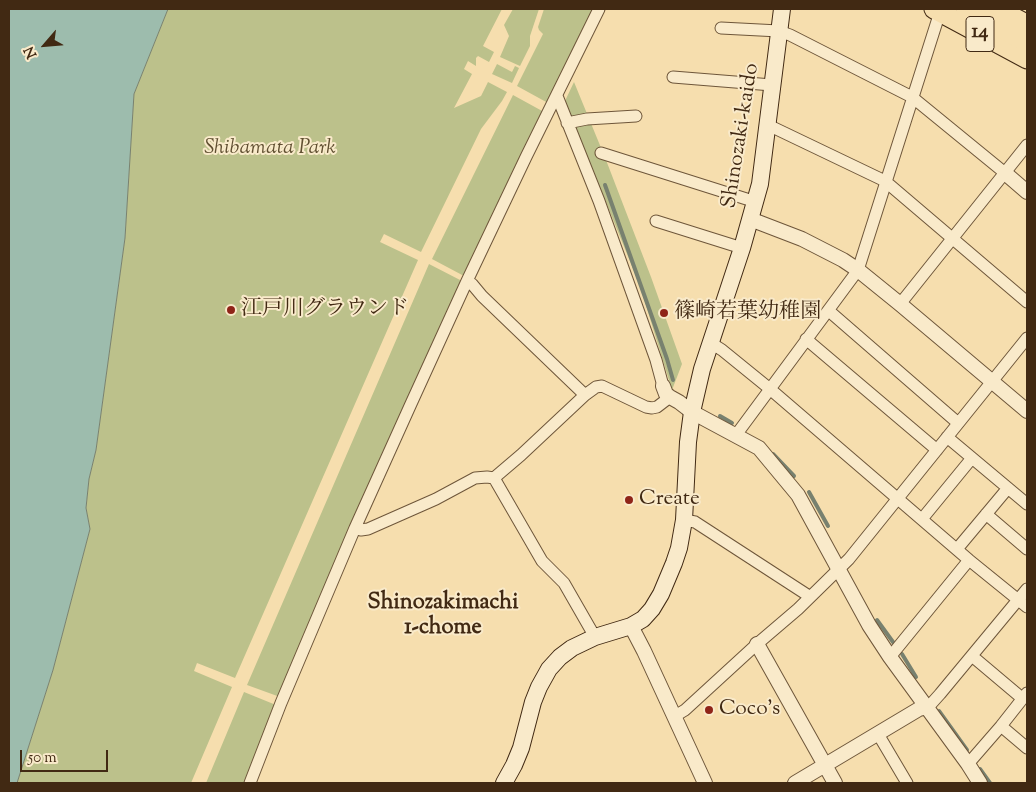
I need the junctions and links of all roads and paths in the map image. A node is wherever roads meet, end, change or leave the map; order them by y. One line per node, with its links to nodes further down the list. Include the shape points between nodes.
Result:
1 (599, 9): 13 (street)
2 (782, 9): 8 (main road, Shinozaki-kaido)
3 (966, 9): 9 (highway)
4 (997, 9): 6 (highway)
5 (937, 10): 10 (highway, 14); 14 (street)
6 (1027, 25)
7 (721, 28): 8 (street)
8 (779, 31): 12 (main road, Shinozaki-kaido); 14 (street)
9 (1027, 42)
10 (1027, 59)
11 (673, 78): 12 (street)
12 (772, 85): 17 (main road, Shinozaki-kaido)
13 (556, 96): 16 (street); 29 (street)
14 (912, 97): 20 (street); 21 (street)
15 (636, 116): 16 (street)
16 (567, 123): 38 (street, via 599,201)
17 (768, 125): 21 (street); 23 (main road, Shinozaki-kaido)
18 (1027, 145): 20 (street)
19 (601, 153): 23 (street)
20 (1005, 173): 22 (street); 26 (street)
21 (885, 181): 26 (street); 28 (street)
22 (1027, 192)
23 (756, 202): 24 (main road, Shinozaki-kaido)
24 (750, 219): 27 (main road, Shinozaki-kaido); 28 (street, via 802,239)
25 (656, 222): 27 (street)
26 (952, 238): 30 (street); 31 (street)
27 (742, 248): 35 (main road, Shinozaki-kaido)
28 (858, 270): 31 (street); 32 (street)
29 (467, 281): 39 (street); 54 (street)
30 (1027, 302)
31 (900, 304): 36 (street)
32 (828, 311): 34 (street); 42 (street)
33 (1027, 338): 36 (street)
34 (806, 339): 37 (street); 45 (street)
35 (711, 343): 37 (street); 41 (main road, Shinozaki-kaido)
36 (993, 381): 40 (street); 42 (street)
37 (770, 389): 43 (street); 49 (street)
38 (666, 392): 39 (street, via 657,407 652,408 602,386); 41 (street)
39 (585, 395): 47 (street)
40 (1027, 411)
41 (692, 412): 43 (street); 53 (main road, Shinozaki-kaido)
42 (958, 423): 44 (street)
43 (736, 435): 58 (street, via 758,448 798,495)
44 (947, 437): 45 (street); 46 (street)
45 (937, 450): 49 (street)
46 (972, 458): 48 (street); 52 (street)
47 (494, 478): 54 (street, via 475,478 368,530); 63 (street, via 542,561 564,583)
48 (1008, 488): 50 (street); 51 (street)
49 (897, 498): 52 (street); 58 (street)
50 (1027, 504)
51 (986, 514): 55 (street); 56 (street)
52 (922, 519): 55 (street)
53 (684, 520): 60 (street, via 695,522); 62 (main road, Shinozaki-kaido, via 679,548 661,594 644,618)
54 (355, 528): 75 (street)
55 (957, 549): 57 (street)
56 (1027, 550)
57 (969, 560): 61 (street); 66 (street)
58 (838, 569): 60 (street); 66 (street)
59 (1027, 589): 61 (street)
60 (809, 596): 64 (street)
61 (1023, 603): 65 (street)
62 (631, 626): 63 (main road, Shinozaki-kaido); 69 (street)
63 (595, 637): 76 (main road, Shinozaki-kaido, via 572,648 549,669 533,702 521,748)
64 (757, 644): 69 (street, via 686,710); 74 (street)
65 (972, 656): 67 (street); 68 (street)
66 (890, 657): 68 (street)
67 (1025, 696): 70 (street)
68 (926, 707): 71 (street); 73 (street)
69 (675, 716): 77 (street)
70 (1001, 726): 72 (street); 73 (street)
71 (878, 734): 74 (street); 80 (street)
72 (1027, 748)
73 (968, 764): 81 (street)
74 (825, 765): 78 (street); 79 (street)
75 (250, 783)
76 (504, 783)
77 (705, 783)
78 (795, 783)
79 (835, 783)
80 (907, 783)
81 (980, 783)

